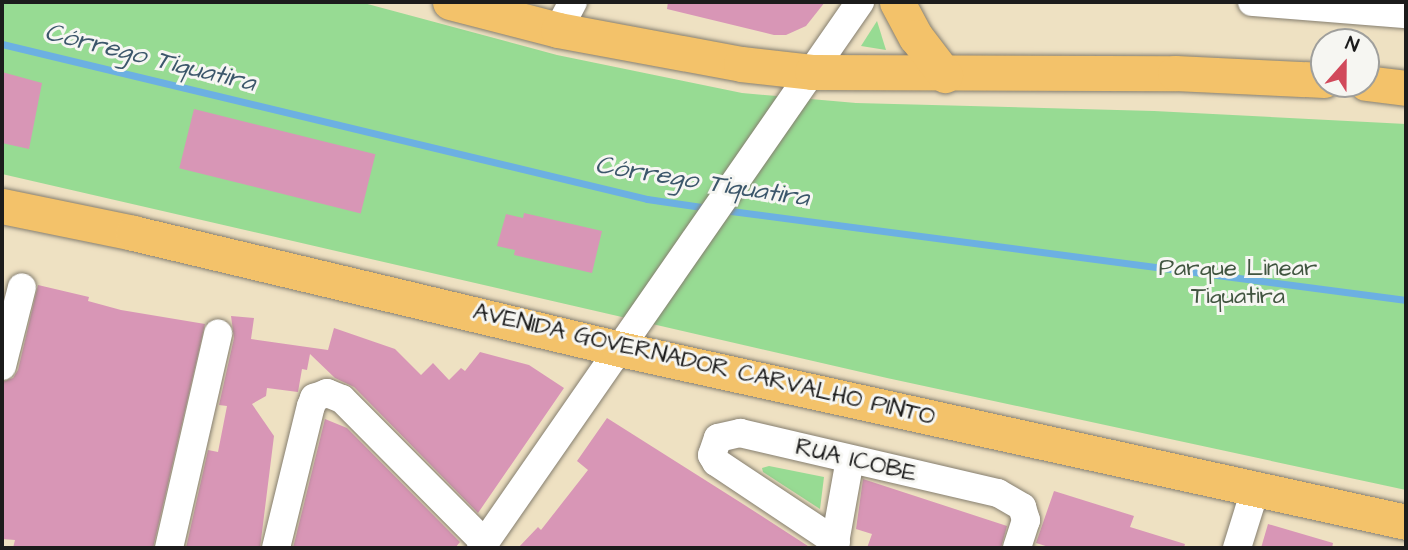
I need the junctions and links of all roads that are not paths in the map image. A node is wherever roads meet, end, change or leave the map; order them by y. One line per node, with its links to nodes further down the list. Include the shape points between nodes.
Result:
1 (450, 2): 6 (main road)
2 (860, 2): 7 (street)
3 (897, 2): 8 (main road)
4 (1252, 2): 5 (street)
5 (1406, 15)
6 (566, 16): 7 (main road, via 741,64)
7 (812, 72): 8 (main road); 15 (street)
8 (945, 75): 9 (main road, via 1175,74)
9 (1310, 79)
10 (1380, 85): 11 (main road)
11 (1406, 88)
12 (2, 206): 15 (main road, AVENIDA GOVERNADOR CARVALHO PINTO)
13 (22, 287): 16 (street)
14 (218, 334): 22 (street)
15 (620, 349): 18 (main road, AVENIDA GOVERNADOR CARVALHO PINTO); 21 (street)
16 (2, 366)
17 (850, 459): 20 (street); 20 (street, RUA ICOBE, via 740,433 718,438 712,455 730,473); 24 (street, RUA ICOBE, via 998,493 1022,508 1026,520)
18 (1256, 487): 19 (main road, AVENIDA GOVERNADOR CARVALHO PINTO); 25 (street)
19 (1406, 522)
20 (835, 545)
21 (483, 546): 23 (street, via 342,399 327,393 314,398 311,406)
22 (169, 548)
23 (276, 548)
24 (1017, 548)
25 (1237, 548)

